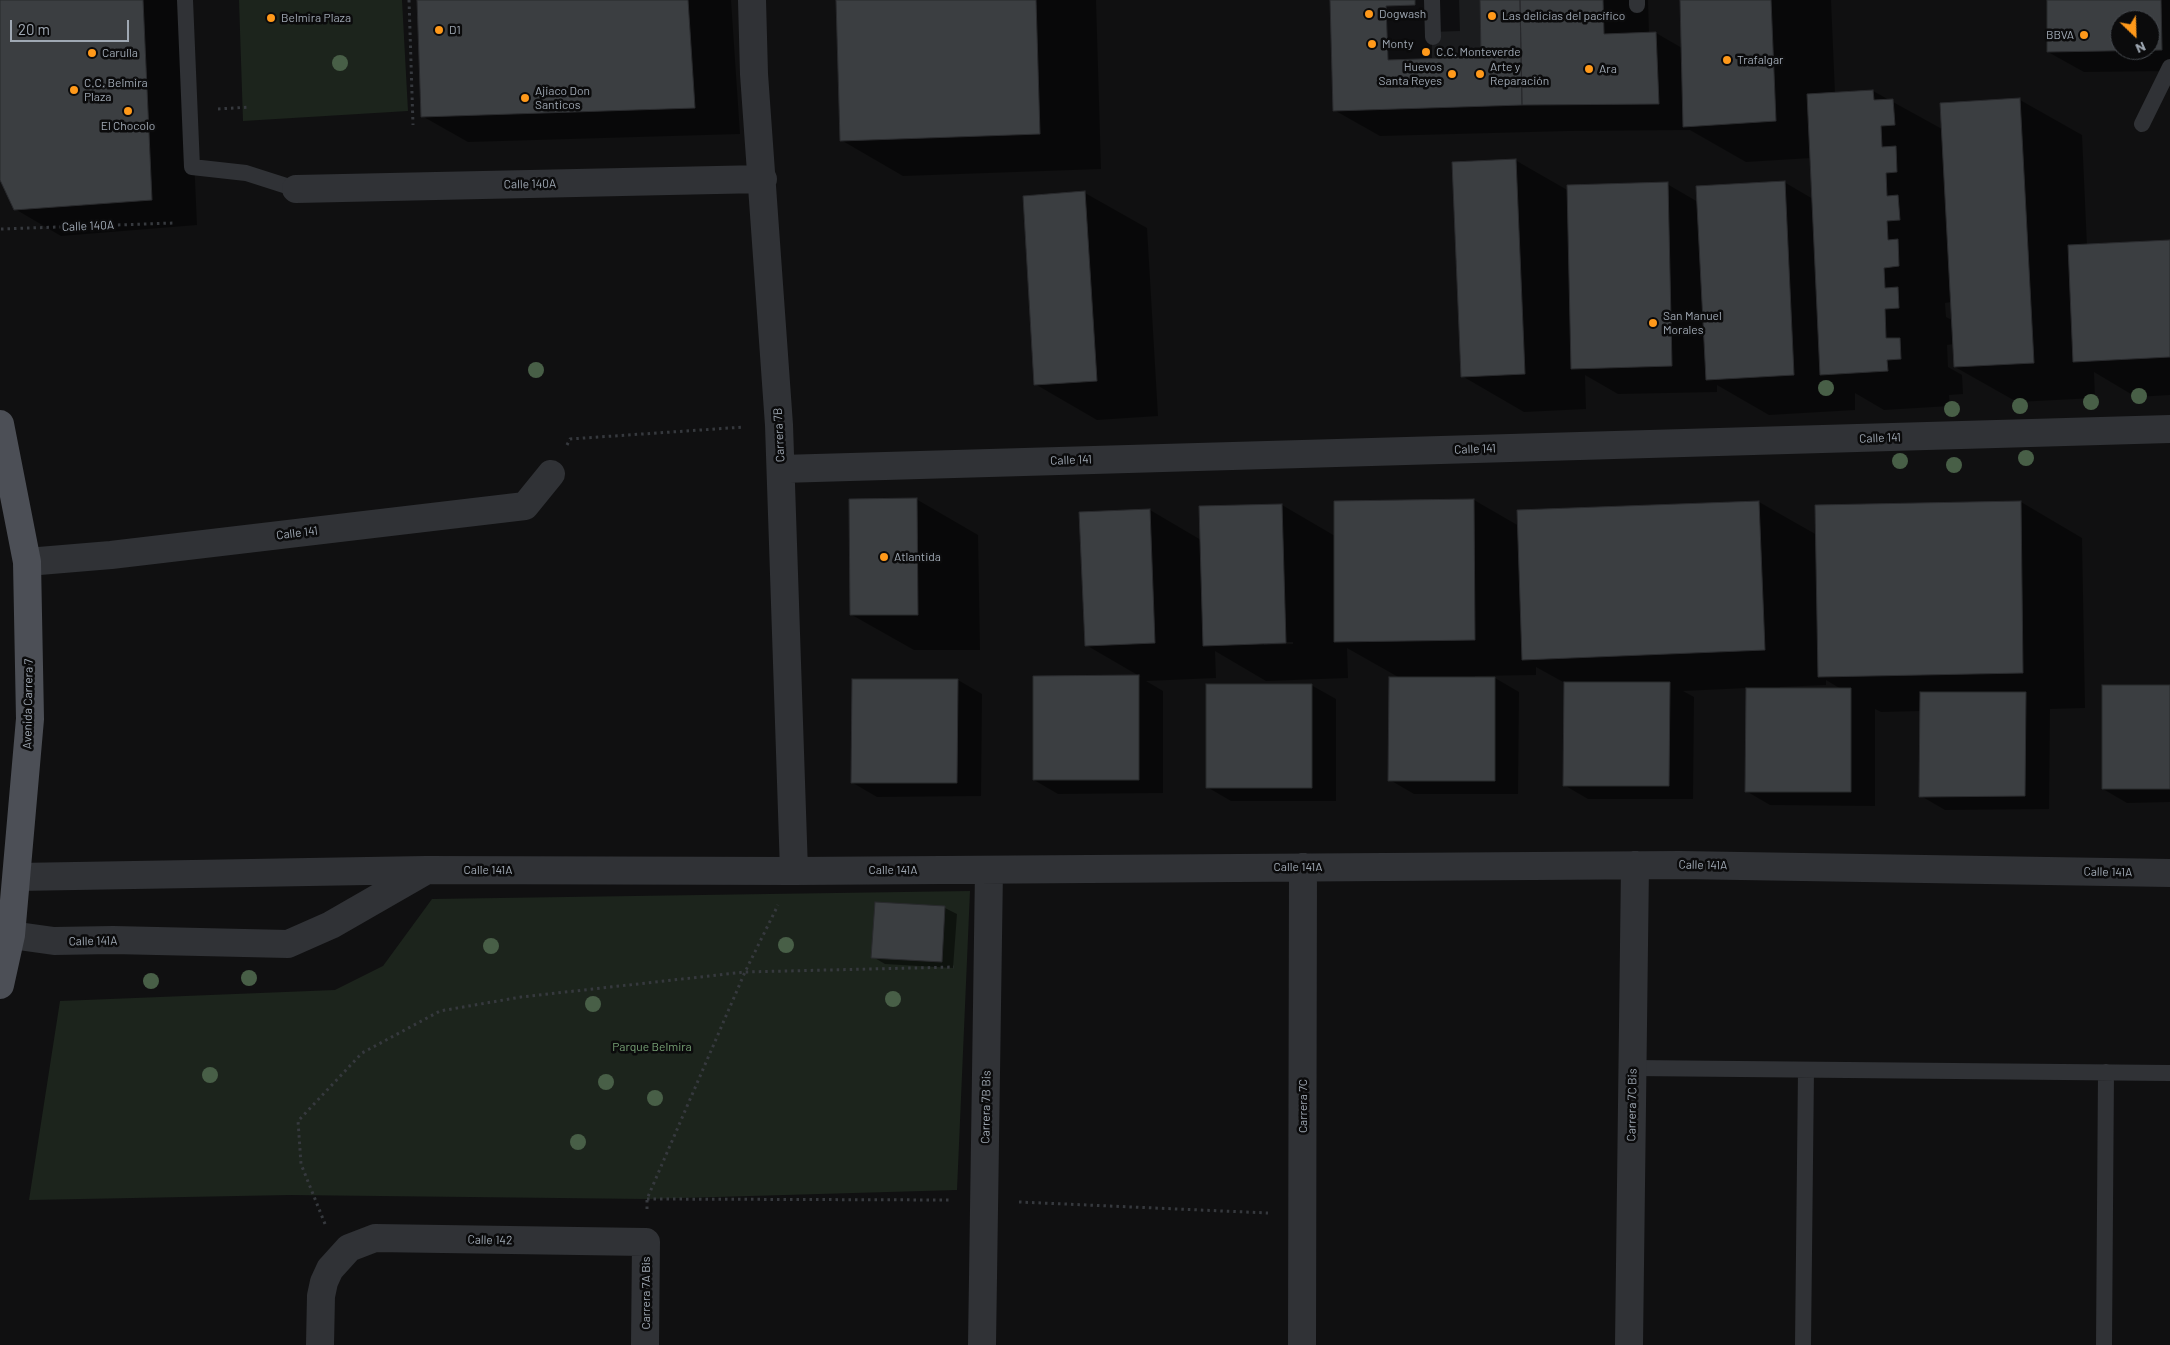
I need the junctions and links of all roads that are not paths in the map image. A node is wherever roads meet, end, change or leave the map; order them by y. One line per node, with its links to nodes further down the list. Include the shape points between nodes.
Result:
1 (185, 0): 8 (lane, via 192,167 246,173)
2 (752, 0): 7 (street, Carrera 7B, via 754,74)
3 (1432, 0): 4 (lane)
4 (1433, 36)
5 (2170, 67): 6 (lane)
6 (2142, 124)
7 (763, 179): 8 (street, Calle 140A); 11 (street, Carrera 7B)
8 (296, 189)
9 (0, 424): 13 (main road, Avenida Carrera 7)
10 (2170, 429): 11 (street, Calle 141)
11 (781, 469): 18 (street, Carrera 7B)
12 (552, 474): 13 (street, Calle 141, via 525,506)
13 (28, 562): 20 (main road, Avenida Carrera 7, via 30,719)
14 (1635, 865): 15 (street, Calle 141A); 19 (street, Calle 141A); 23 (street, Carrera 7C Bis)
15 (1303, 868): 17 (street, Calle 141A); 31 (street, Carrera 7C)
16 (426, 870): 18 (street, Calle 141A); 20 (street, Calle 141A); 21 (street, Calle 141A, via 339,921 288,944 54,941)
17 (989, 870): 18 (street, Calle 141A); 30 (street, Carrera 7B Bis)
18 (794, 871)
19 (2170, 872)
20 (17, 877): 21 (main road, Avenida Carrera 7)
21 (11, 935): 22 (main road, Avenida Carrera 7)
22 (0, 985)
23 (1632, 1068): 24 (lane); 32 (street, Carrera 7C Bis)
24 (1806, 1070): 25 (lane); 33 (lane)
25 (2106, 1072): 26 (lane); 34 (lane)
26 (2170, 1073)
27 (646, 1242): 28 (street, Calle 142, via 376,1238 349,1248 338,1257 324,1282); 29 (street, Carrera 7A Bis)
28 (320, 1345)
29 (646, 1345)
30 (982, 1345)
31 (1302, 1345)
32 (1629, 1345)
33 (1804, 1345)
34 (2104, 1345)

